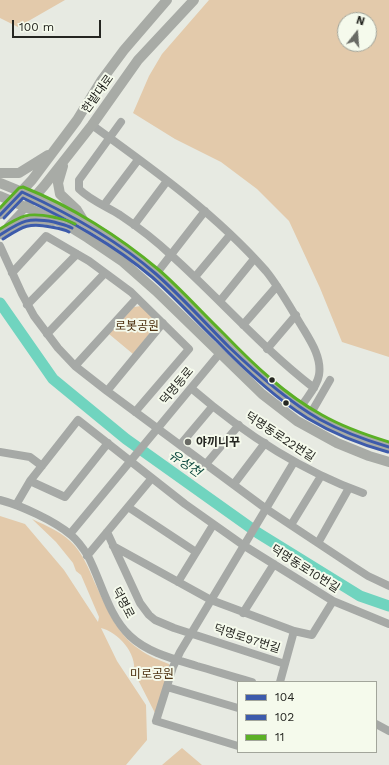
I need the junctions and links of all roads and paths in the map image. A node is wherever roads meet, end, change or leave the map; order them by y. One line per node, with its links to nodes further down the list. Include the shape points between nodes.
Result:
1 (167, 0): 6 (main road, 한밭대로, via 124,50 101,81 78,120)
2 (194, 0): 4 (main road, 한밭대로, via 138,60)
3 (122, 122): 5 (street)
4 (92, 125): 5 (street); 7 (main road, 한밭대로)
5 (109, 138): 8 (street); 16 (street, via 79,180 79,189)
6 (52, 154): 9 (main road, via 46,155 19,173); 12 (main road, 한밭대로)
7 (65, 159): 14 (main road, 한밭대로); 20 (main road, via 58,183 60,194 77,210)
8 (138, 160): 10 (street); 16 (street)
9 (0, 173)
10 (167, 181): 18 (street); 22 (street)
11 (0, 183): 12 (main road)
12 (22, 192): 14 (main road); 15 (main road, 한밭대로)
13 (0, 196): 15 (main road)
14 (34, 198): 17 (main road, 한밭대로); 20 (main road)
15 (13, 201): 17 (main road); 19 (street)
16 (104, 206): 22 (street)
17 (26, 207): 21 (main road); 23 (street)
18 (205, 211): 24 (street); 27 (street)
19 (0, 215)
20 (85, 223): 31 (main road, via 124,247)
21 (66, 225): 23 (street, via 36,219 19,223); 42 (main road, via 122,261 156,290)
22 (134, 225): 27 (street)
23 (0, 234)
24 (230, 235): 28 (street); 32 (street)
25 (0, 246): 29 (street)
26 (78, 254): 29 (street, via 46,236); 30 (street); 36 (street)
27 (171, 255): 31 (street); 32 (street)
28 (254, 259): 33 (street); 35 (street)
29 (12, 273): 36 (street)
30 (105, 273): 34 (street); 40 (street)
31 (156, 274): 49 (main road, via 240,357)
32 (195, 277): 35 (street)
33 (277, 286): 37 (street); 39 (street)
34 (137, 298): 38 (street); 43 (street)
35 (220, 301): 39 (street)
36 (27, 304): 40 (street)
37 (296, 315): 41 (street); 46 (street, via 317,357 319,375)
38 (163, 323): 47 (street); 50 (street, via 189,348)
39 (243, 325): 41 (street)
40 (47, 334): 43 (street)
41 (267, 349): 46 (street)
42 (220, 353): 45 (street, 덕명동로); 61 (main road, via 262,394 297,421 337,443)
43 (74, 366): 47 (street)
44 (330, 380): 51 (street)
45 (191, 388): 48 (street, 덕명동로22번길); 53 (street, 덕명동로)
46 (314, 388): 49 (street)
47 (107, 391): 50 (street)
48 (212, 406): 52 (street, 덕명동로22번길); 56 (street)
49 (301, 407): 51 (main road)
50 (135, 412): 53 (street)
51 (311, 414): 57 (main road, via 337,428)
52 (239, 425): 54 (street, 덕명동로22번길); 62 (street)
53 (155, 431): 56 (street); 59 (street, 덕명동로)
54 (265, 443): 60 (street, 덕명동로22번길); 67 (street)
55 (108, 444): 59 (street, 덕명동로10번길); 63 (street, 덕명동로10번길, via 78,420); 66 (street, via 65,497)
56 (180, 445): 62 (street)
57 (389, 447)
58 (0, 452): 63 (street, via 30,457)
59 (132, 460): 65 (street, 덕명동로10번길); 77 (street)
60 (294, 462): 64 (street, 덕명동로22번길); 73 (street)
61 (389, 462)
62 (206, 464): 67 (street)
63 (42, 466): 66 (street)
64 (321, 476): 68 (street, 덕명동로22번길); 75 (street)
65 (152, 478): 72 (street); 74 (street, 덕명동로10번길)
66 (30, 481): 71 (street)
67 (234, 484): 73 (street)
68 (349, 488): 69 (street, 덕명동로22번길); 79 (street)
69 (363, 493)
70 (0, 500): 71 (street, 덕명로)
71 (16, 505): 77 (street, 덕명로)
72 (128, 506): 76 (street); 81 (street)
73 (265, 508): 75 (street); 78 (street, 덕명로97번길)
74 (213, 524): 78 (street, 덕명동로10번길); 81 (street)
75 (291, 525): 79 (street)
76 (107, 532): 80 (street, 덕명로97번길); 82 (street)
77 (70, 534): 82 (street, 덕명로)
78 (245, 543): 83 (street, 덕명동로10번길); 86 (street, 덕명로97번길)
79 (318, 544): 85 (street, via 368,576)
80 (113, 546): 84 (street, 덕명로97번길); 91 (street, 덕명로97번길, via 134,592 149,615 163,624)
81 (196, 552): 84 (street)
82 (87, 556): 92 (street, 덕명로, via 122,627 144,646)
83 (274, 564): 87 (street, 덕명동로10번길); 88 (street)
84 (178, 582): 86 (street, 덕명로97번길)
85 (389, 586)
86 (211, 600): 88 (street, 덕명로97번길); 91 (street, 덕명로97번길)
87 (334, 601): 89 (street, 덕명동로10번길); 90 (street, 덕명로97번길, via 312,635)
88 (243, 613): 90 (street, 덕명로97번길)
89 (389, 624)
90 (294, 630): 93 (street, 덕명로97번길)
91 (191, 634): 92 (street, 덕명로97번길); 93 (street, 덕명로97번길)
92 (176, 660): 94 (street, 덕명로); 96 (street, 덕명로97번길)
93 (285, 664): 95 (street)
94 (249, 681)
95 (280, 681)
96 (167, 687): 97 (street); 100 (street, 덕명로97번길, via 156,721)
97 (237, 708)
98 (377, 725): 99 (street)
99 (389, 731)
100 (237, 746)

